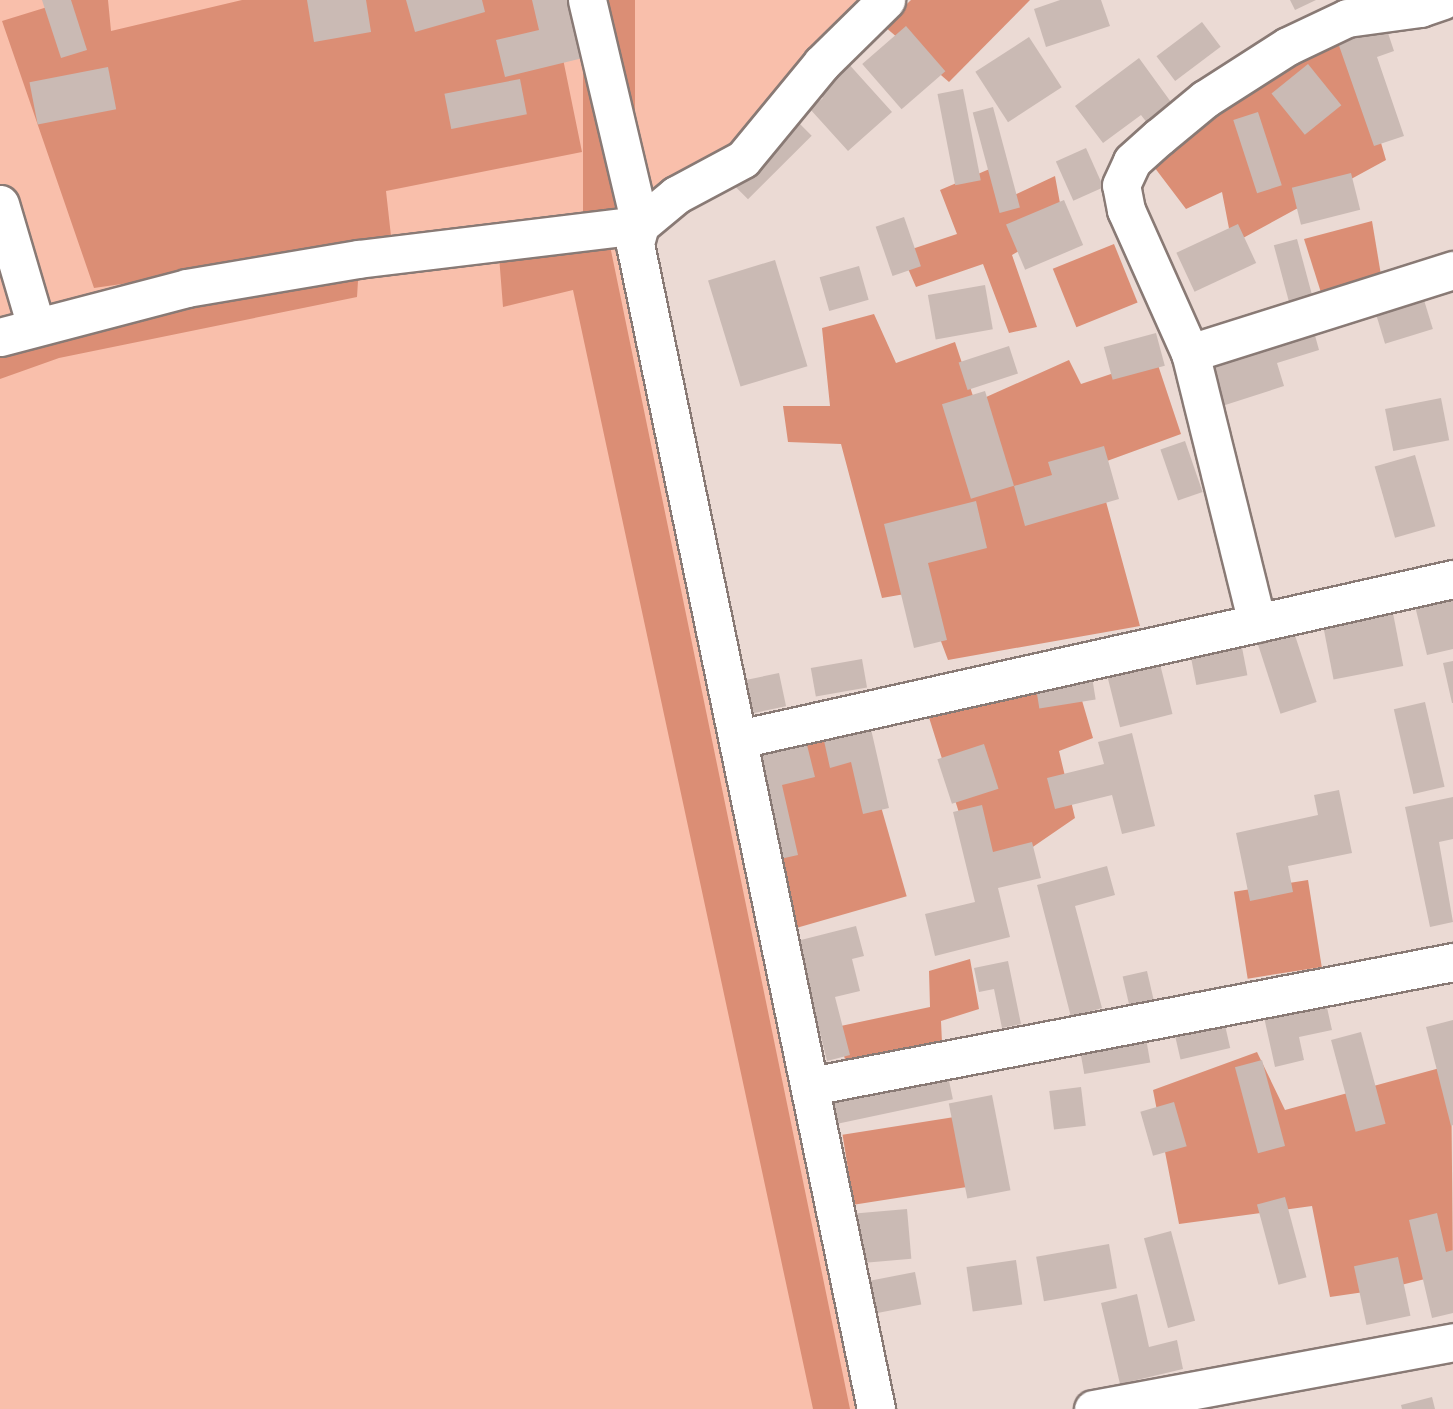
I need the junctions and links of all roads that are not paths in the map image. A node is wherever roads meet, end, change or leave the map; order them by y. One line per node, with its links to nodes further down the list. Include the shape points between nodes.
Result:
1 (587, 0): 5 (street)
2 (886, 0): 5 (street, via 822,63 743,159 677,195)
3 (1443, 0): 9 (street, via 1420,8 1347,18 1288,46 1205,99 1132,161 1121,186 1126,210)
4 (0, 204): 7 (street)
5 (640, 225): 7 (street, via 345,262 187,288); 12 (street, via 635,244)
6 (1453, 270): 9 (street)
7 (36, 326): 8 (street)
8 (0, 337)
9 (1190, 353): 11 (street)
10 (1453, 579): 11 (street)
11 (1257, 623): 12 (street)
12 (739, 739): 14 (street)
13 (1453, 962): 14 (street)
14 (811, 1086): 16 (street)
15 (1453, 1342): 17 (street)
16 (876, 1409)
17 (1093, 1409)

